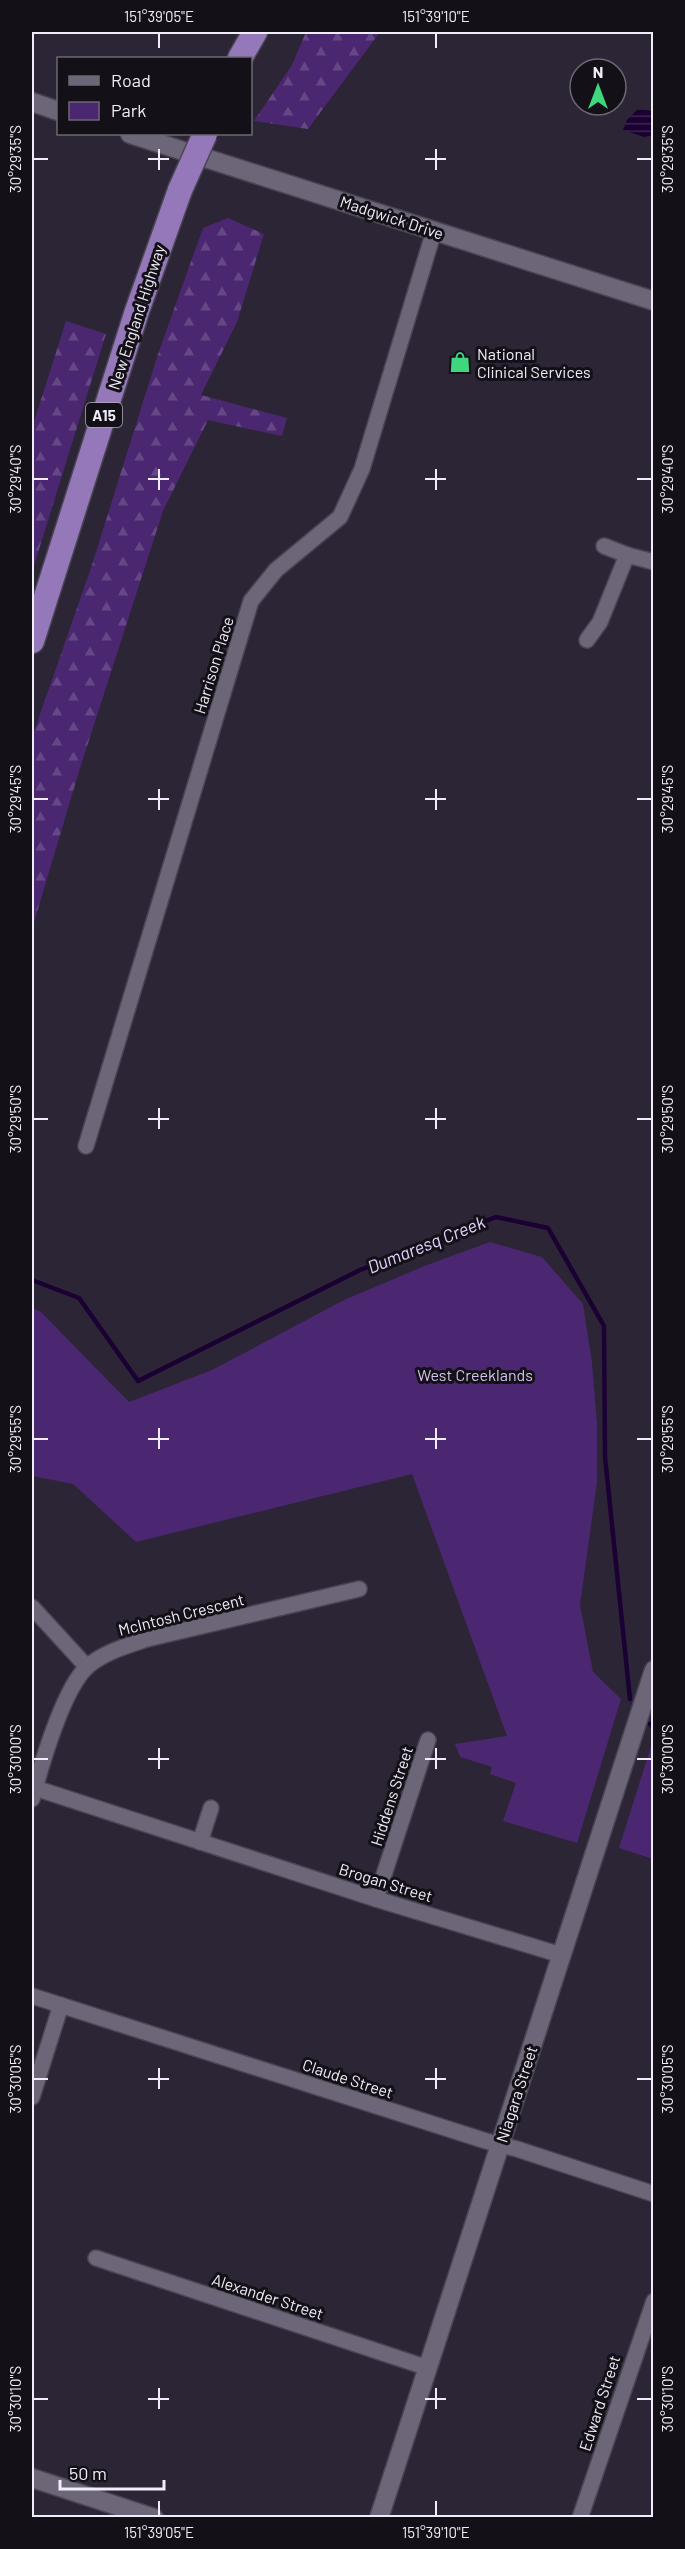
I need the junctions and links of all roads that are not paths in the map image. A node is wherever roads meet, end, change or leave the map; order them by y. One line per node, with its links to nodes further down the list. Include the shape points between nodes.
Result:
1 (255, 32): 2 (highway)
2 (241, 57)
3 (32, 102): 4 (street)
4 (57, 111)
5 (133, 135): 7 (street, Madgwick Drive)
6 (205, 135): 13 (highway, New England Highway / A15, bridge, via 180,190 137,311)
7 (434, 231): 8 (street, Madgwick Drive); 14 (street, Harrison Place, via 362,469 340,517 276,570 251,601)
8 (654, 301)
9 (604, 546): 10 (street)
10 (627, 555): 11 (street); 12 (street, via 600,622)
11 (654, 562)
12 (587, 640)
13 (32, 641)
14 (86, 1146)
15 (359, 1589): 17 (street, McIntosh Crescent, via 147,1639 115,1650)
16 (32, 1606): 17 (street)
17 (87, 1667): 20 (street, McIntosh Crescent, via 66,1699)
18 (654, 1670): 24 (street, Niagara Street)
19 (428, 1740): 23 (street, Hiddens Street)
20 (33, 1792): 22 (street, Brogan Street)
21 (211, 1808): 22 (street)
22 (200, 1842): 23 (street, Brogan Street)
23 (376, 1899): 24 (street, Brogan Street)
24 (561, 1955): 28 (street, Niagara Street)
25 (32, 1996): 26 (street, Claude Street)
26 (61, 2005): 27 (street); 28 (street, Claude Street)
27 (32, 2097)
28 (500, 2144): 29 (street, Claude Street); 32 (street, Niagara Street)
29 (654, 2194)
30 (96, 2258): 32 (street, Alexander Street)
31 (654, 2301): 36 (street, Edward Street)
32 (428, 2368): 35 (street, Niagara Street)
33 (32, 2478): 34 (street)
34 (154, 2517)
35 (379, 2517)
36 (580, 2517)

